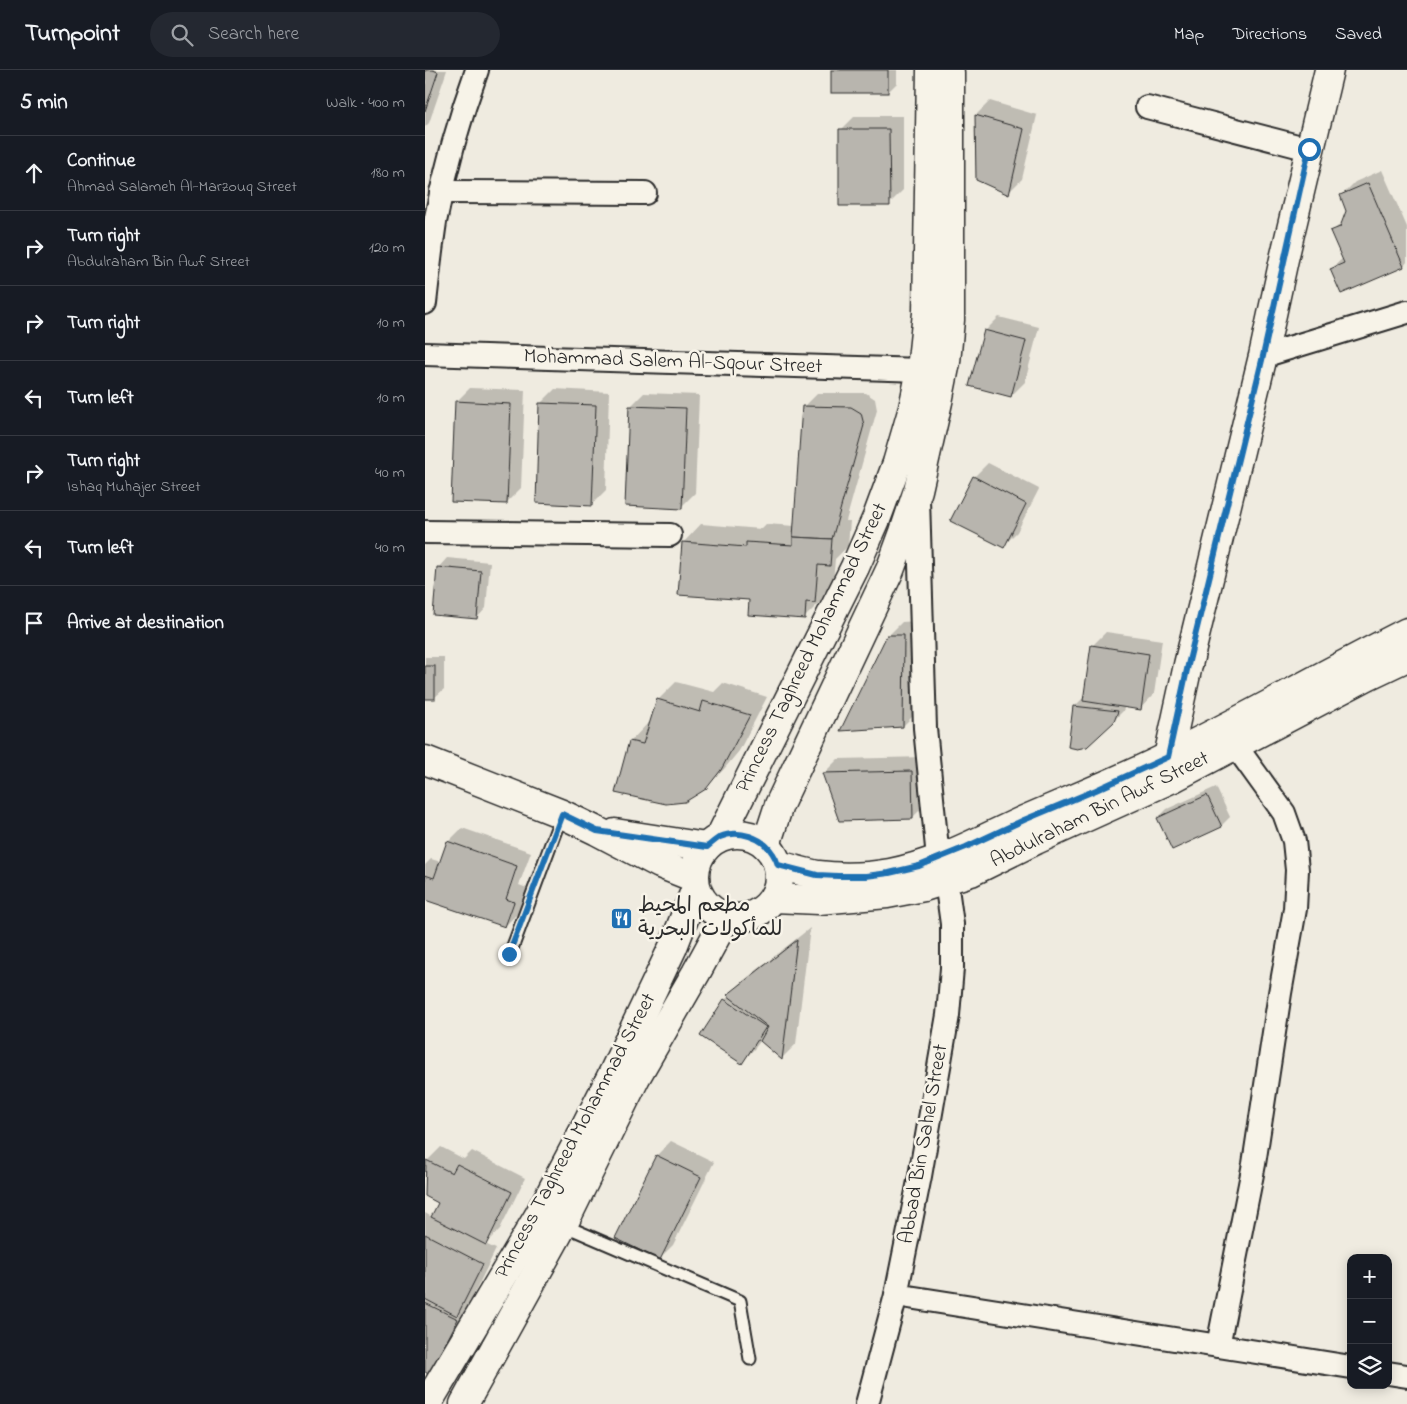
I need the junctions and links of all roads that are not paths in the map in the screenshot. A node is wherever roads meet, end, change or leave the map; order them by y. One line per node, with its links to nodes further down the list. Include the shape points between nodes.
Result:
1 (477, 70): 7 (street)
2 (931, 70): 13 (street, Princess Taghreed Mohammad Street, via 927,313)
3 (950, 70): 14 (street, Princess Taghreed Mohammad Street, via 950,320 946,362)
4 (1329, 70): 6 (street)
5 (1147, 107): 6 (street)
6 (1309, 149): 12 (street)
7 (441, 192): 8 (street); 9 (street)
8 (645, 193)
9 (425, 303)
10 (1407, 312): 12 (street)
11 (425, 354): 13 (street, Mohammad Salem Al-Sqour Street)
12 (1263, 356): 21 (street, via 1190,655)
13 (921, 370): 24 (street, Princess Taghreed Mohammad Street, via 897,463 855,567)
14 (918, 490): 25 (street, Princess Taghreed Mohammad Street, via 890,570 779,805); 26 (street, Abbad Bin Sahel Street, via 925,728)
15 (425, 532): 16 (street)
16 (670, 536)
17 (1407, 632): 21 (street, Abdulraham Bin Awf Street, via 1361,655)
18 (1407, 657): 19 (street, Abdulraham Bin Awf Street)
19 (1235, 745): 21 (street, Abdulraham Bin Awf Street); 33 (street, via 1284,813 1294,841 1297,870 1295,909 1253,1164)
20 (425, 760): 22 (street)
21 (1170, 767): 26 (street, Abdulraham Bin Awf Street, via 1096,790 1024,820 966,847)
22 (562, 814): 23 (street); 30 (lane)
23 (597, 831): 24 (street); 27 (street)
24 (713, 842): 25 (street, via 732,834 745,834 756,838); 27 (street, via 700,856)
25 (772, 855): 26 (street, Abdulraham Bin Awf Street, via 817,875 866,876 919,866); 28 (street, via 779,882)
26 (942, 869): 28 (street, Abdulraham Bin Awf Street, via 924,887 887,894 819,900); 32 (street, Abbad Bin Sahel Street, via 952,924 948,1015)
27 (695, 883): 29 (street, via 707,907); 38 (street, Princess Taghreed Mohammad Street, via 673,947 539,1217)
28 (774, 898): 29 (street, via 753,916)
29 (726, 918): 31 (street, Princess Taghreed Mohammad Street, via 636,1077)
30 (509, 954)
31 (563, 1224): 34 (lane, via 740,1301); 39 (street, Princess Taghreed Mohammad Street)
32 (896, 1295): 33 (street); 40 (street, Abbad Bin Sahel Street)
33 (1218, 1346): 35 (street)
34 (750, 1359)
35 (1347, 1366)
36 (1392, 1374): 37 (street)
37 (1407, 1376)
38 (427, 1404)
39 (464, 1404)
40 (867, 1404)

